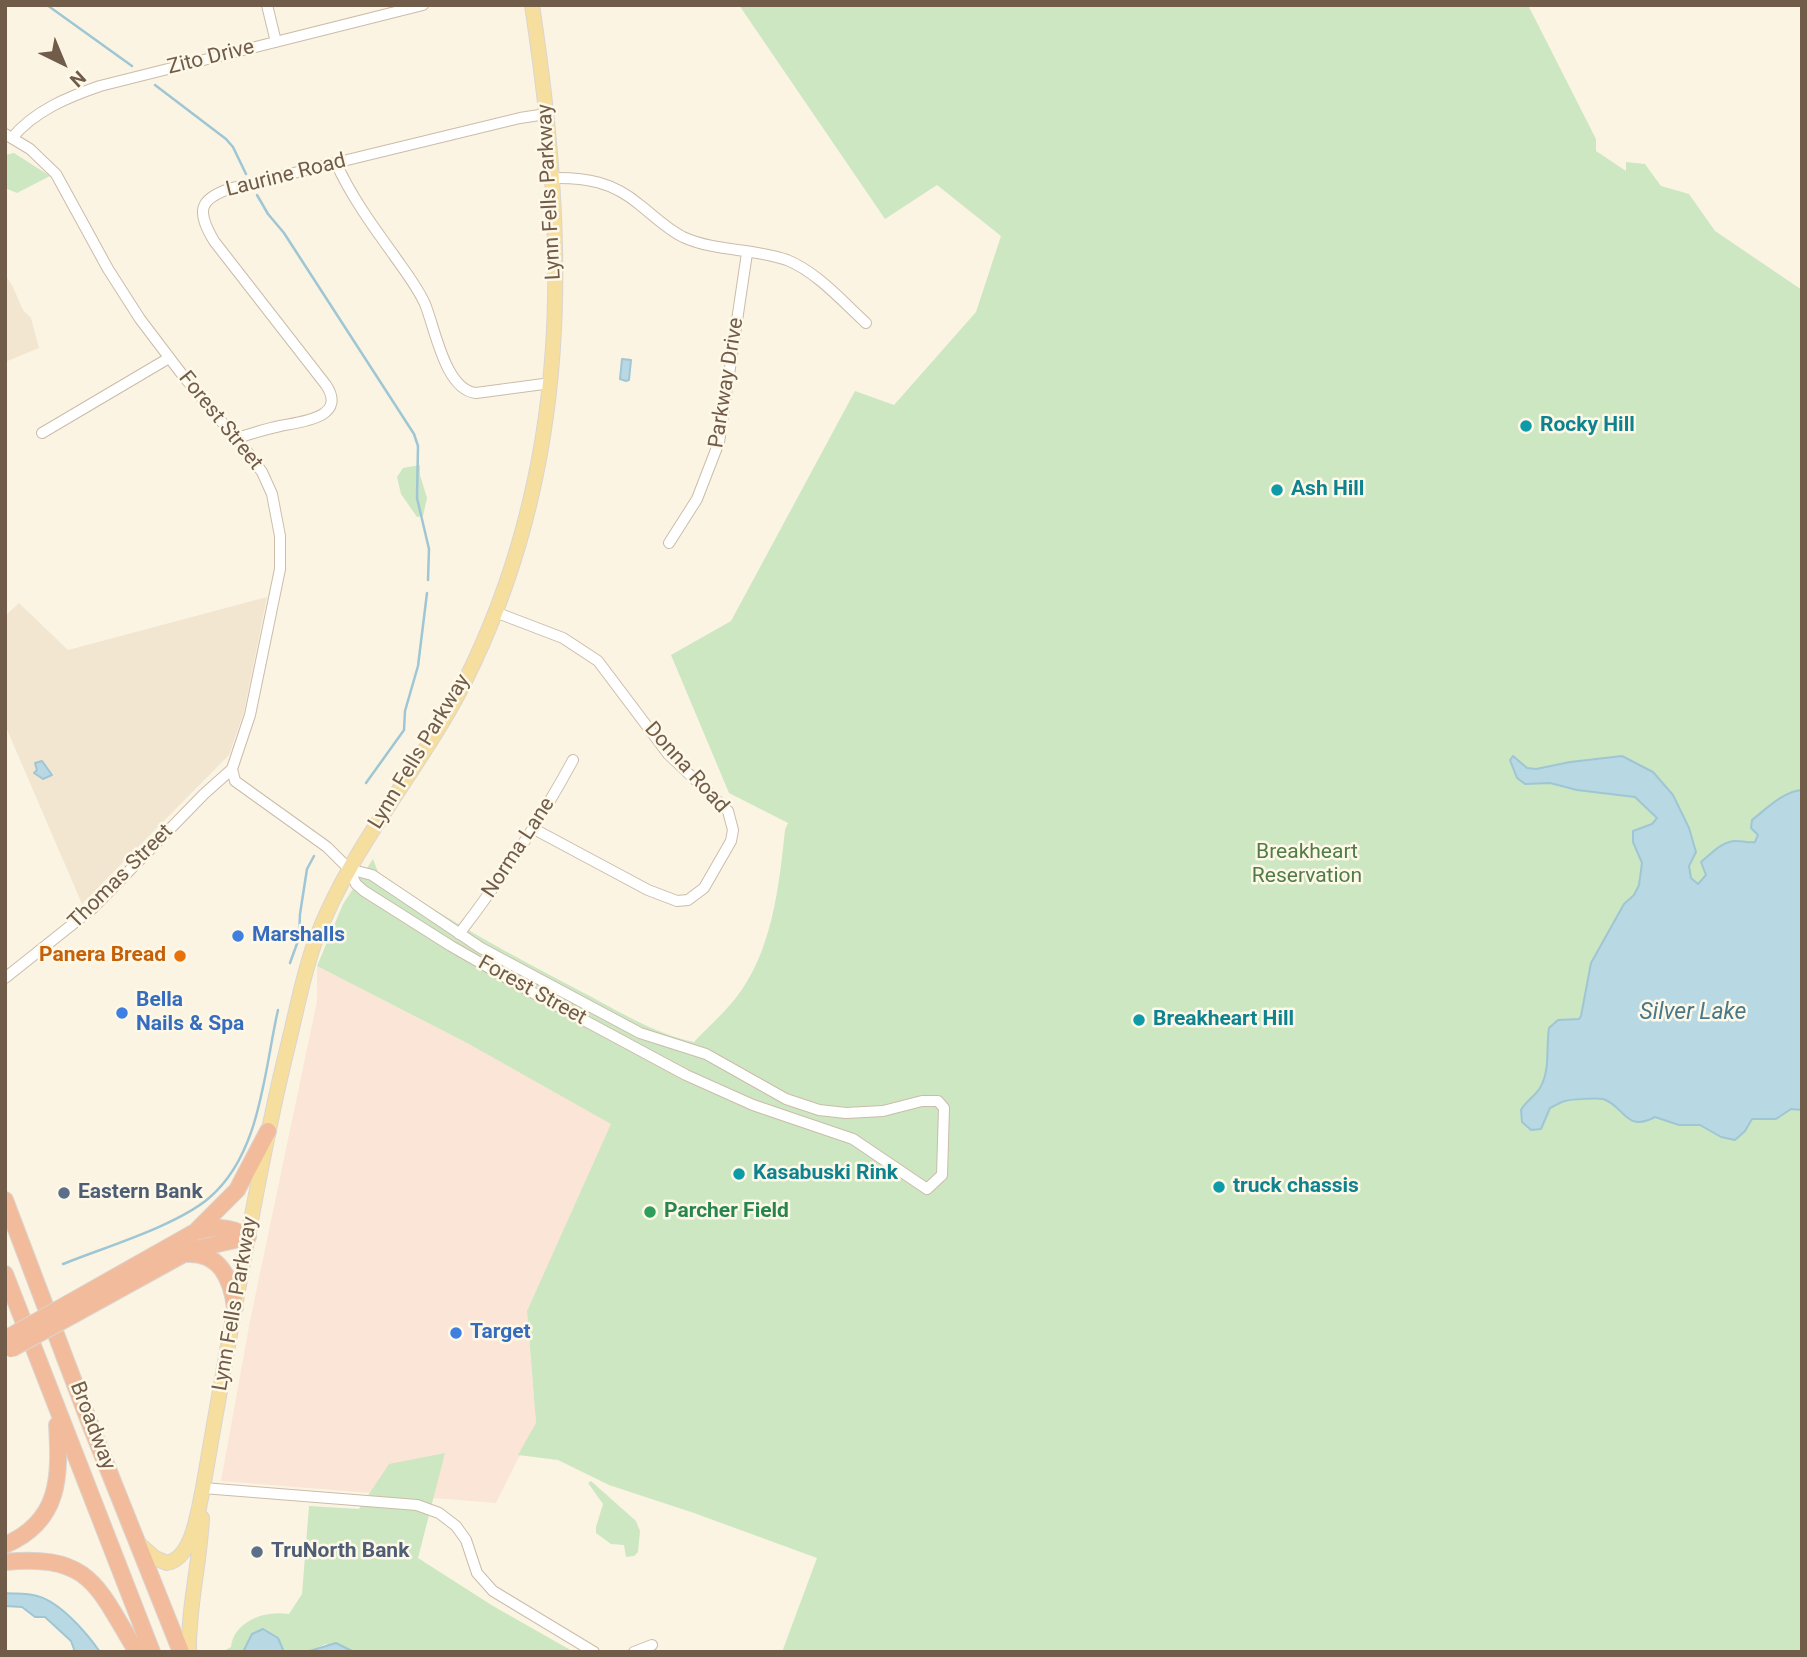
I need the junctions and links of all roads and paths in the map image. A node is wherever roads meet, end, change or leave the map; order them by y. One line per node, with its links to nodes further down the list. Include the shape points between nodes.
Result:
1 (267, 5): 4 (street)
2 (423, 5): 4 (street, Zito Drive)
3 (532, 5): 5 (main road, Lynn Fells Parkway)
4 (276, 42): 6 (street, Zito Drive, via 84,91 40,113)
5 (547, 114): 7 (street, Laurine Road); 8 (main road, Lynn Fells Parkway)
6 (9, 136): 11 (street, Forest Street, via 58,178 108,268)
7 (335, 163): 12 (street, via 356,203 419,293 459,386 476,393); 14 (street, Laurine Road, via 224,190 204,205 203,220 214,242 331,396 330,405 318,418)
8 (551, 177): 9 (street, via 600,181 622,191 685,238); 12 (main road, Lynn Fells Parkway, via 556,288)
9 (747, 253): 10 (street, via 795,264); 15 (street, Parkway Drive, via 717,451 697,499)
10 (866, 323)
11 (169, 358): 13 (street); 14 (street, Forest Street)
12 (551, 383): 16 (main road, Lynn Fells Parkway, via 533,494)
13 (42, 433)
14 (236, 438): 18 (street, Forest Street, via 272,494 281,558 250,715)
15 (669, 543)
16 (495, 612): 19 (street, Donna Road, via 563,638 598,661 668,754 727,811 733,830 704,888 688,900 677,901); 20 (main road, Lynn Fells Parkway, via 452,704)
17 (573, 760): 19 (street, Norma Lane)
18 (232, 769): 20 (street, Forest Street, via 238,785 324,845); 22 (street, Thomas Street, via 93,908)
19 (534, 829): 21 (street, Norma Lane)
20 (349, 869): 21 (street, Forest Street, via 372,875); 24 (street, Forest Street, via 365,891 456,949 674,1069); 27 (main road, Lynn Fells Parkway, via 308,964)
21 (459, 934): 23 (street, Forest Street, via 640,1033 706,1054)
22 (5, 978)
23 (739, 1074): 24 (street); 25 (street, Forest Street, via 786,1099)
24 (729, 1094): 26 (street, Forest Street)
25 (832, 1112): 26 (street); 26 (street, Forest Street, via 883,1111 938,1101 944,1108 942,1175 927,1189 853,1139)
26 (827, 1129)
27 (268, 1131): 29 (highway, via 237,1190); 30 (main road, Lynn Fells Parkway)
28 (5, 1200): 38 (highway, Broadway)
29 (193, 1233): 30 (highway, via 225,1227); 34 (highway)
30 (248, 1237): 31 (highway, via 201,1246); 33 (main road, Lynn Fells Parkway)
31 (181, 1255): 33 (highway, via 200,1254 219,1265 231,1284); 34 (highway)
32 (5, 1274): 36 (highway, Broadway)
33 (235, 1307): 37 (main road, Lynn Fells Parkway)
34 (71, 1309): 35 (highway, bridge)
35 (7, 1345)
36 (56, 1408): 39 (highway, via 59,1467 52,1497 33,1527); 43 (highway, Broadway)
37 (203, 1488): 38 (main road, Lynn Fells Parkway, via 188,1545 180,1558 163,1562); 45 (main road, Lynn Fells Parkway); 46 (street, via 417,1505 439,1513 463,1535 488,1587)
38 (137, 1543): 44 (highway, Broadway)
39 (5, 1545)
40 (5, 1562): 42 (highway, via 50,1561 80,1572 103,1593)
41 (652, 1646): 47 (street)
42 (137, 1652)
43 (152, 1652)
44 (181, 1652)
45 (189, 1652)
46 (594, 1652)
47 (634, 1652)

